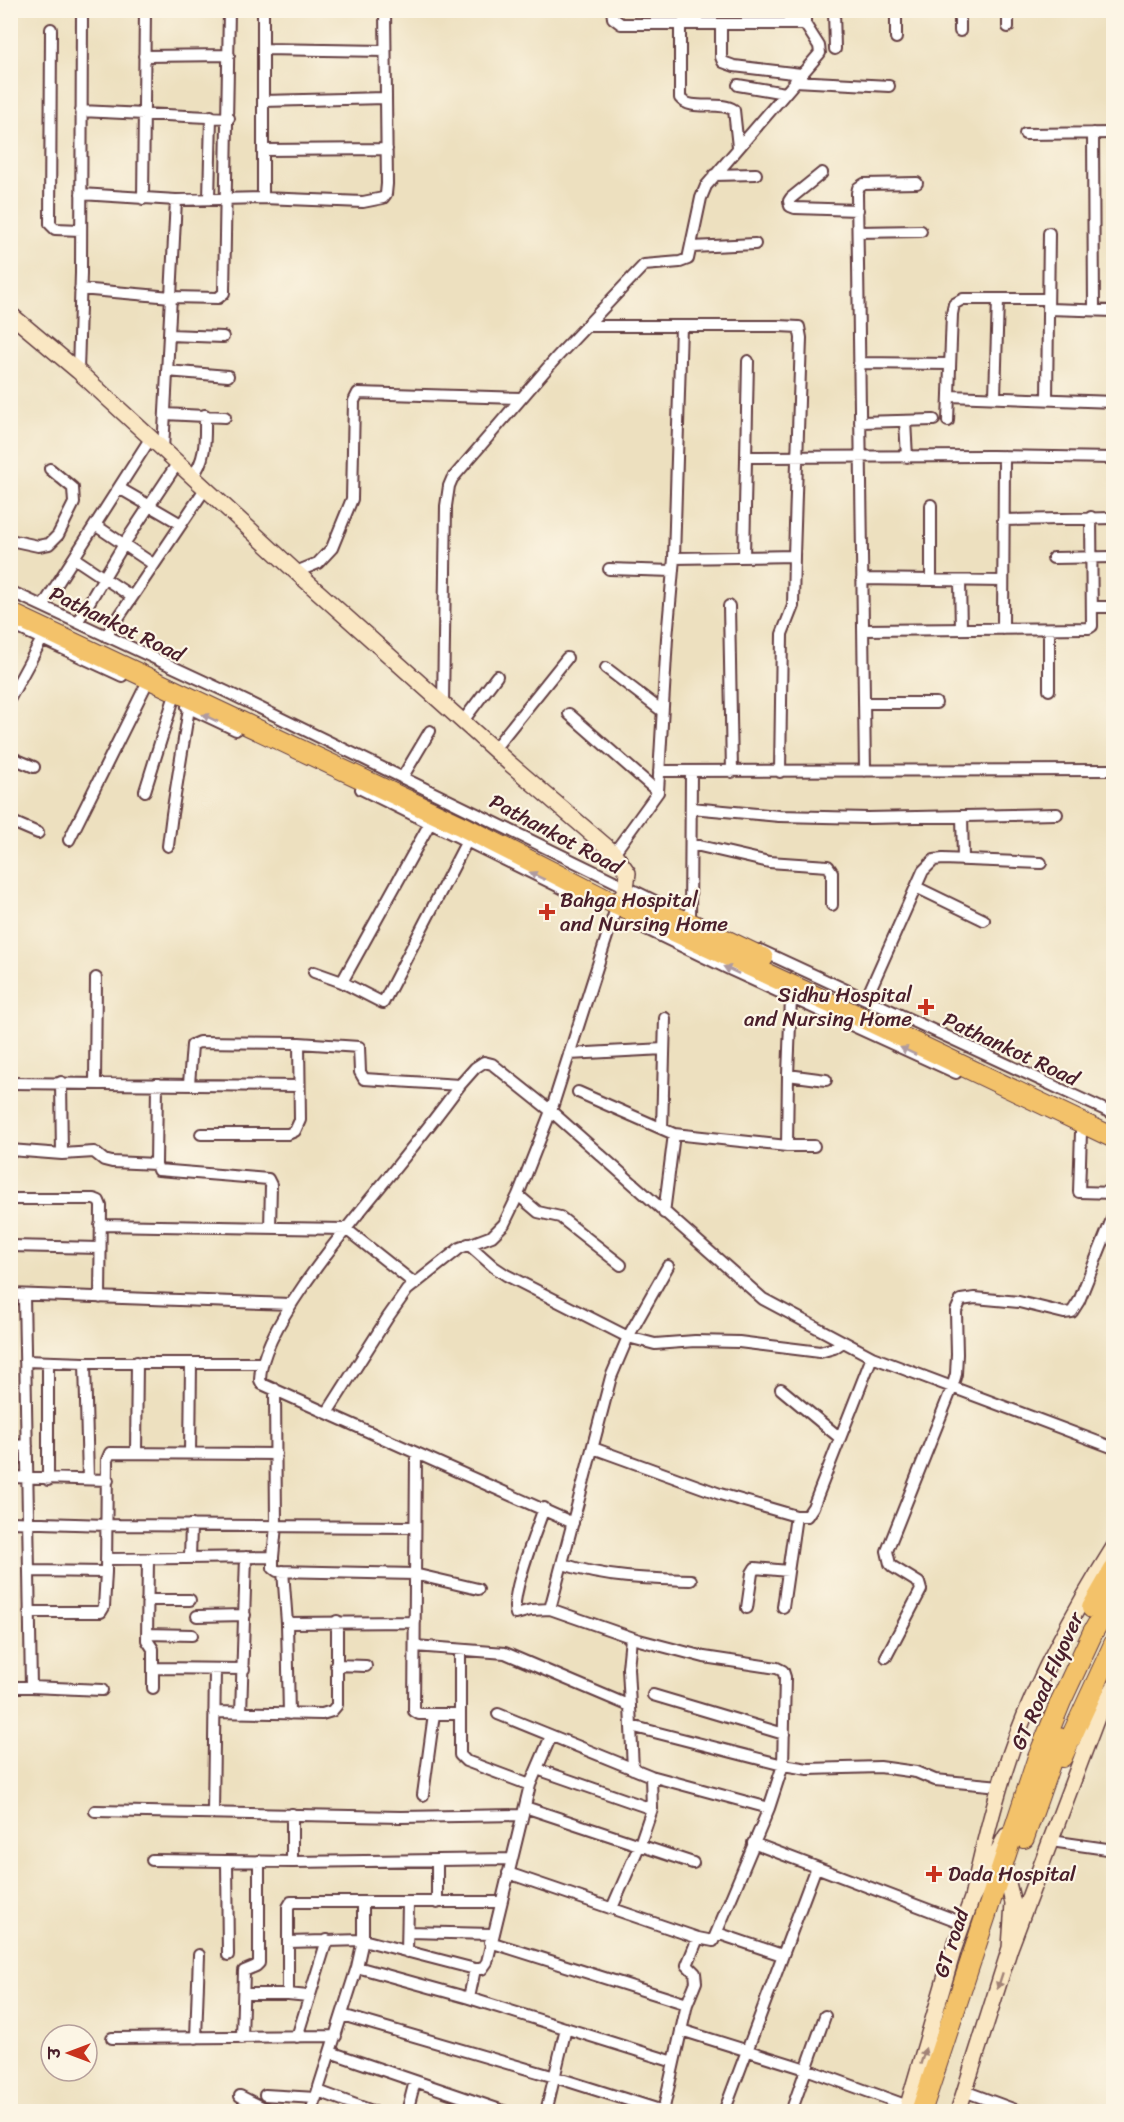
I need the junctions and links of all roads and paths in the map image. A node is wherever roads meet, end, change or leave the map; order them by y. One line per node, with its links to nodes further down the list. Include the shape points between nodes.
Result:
1 (82, 10): 31 (street)
2 (145, 10): 24 (street)
3 (229, 10): 23 (street)
4 (263, 10): 20 (street)
5 (385, 10): 22 (street)
6 (612, 10): 13 (street, via 613,18 621,24)
7 (690, 10): 13 (street)
8 (805, 10): 14 (street)
9 (834, 10): 21 (street)
10 (896, 10): 19 (street)
11 (960, 10): 18 (street)
12 (1008, 10): 16 (street)
13 (685, 24): 15 (street); 38 (street, via 680,98 685,103 730,107 735,115)
14 (805, 24): 15 (street); 25 (street, via 820,50)
15 (721, 26): 25 (street, via 723,63)
16 (1008, 27)
17 (51, 29): 52 (street, via 49,221 55,229)
18 (960, 31)
19 (896, 38)
20 (263, 49): 22 (street); 30 (street)
21 (835, 49)
22 (385, 51): 29 (street)
23 (229, 55): 24 (street); 34 (street)
24 (144, 56): 32 (street)
25 (798, 77): 27 (street); 28 (street)
26 (738, 85): 28 (street)
27 (889, 86)
28 (785, 93): 38 (street)
29 (385, 98): 30 (street); 39 (street)
30 (263, 101): 40 (street)
31 (81, 111): 32 (street); 45 (street)
32 (143, 113): 33 (street); 47 (street)
33 (211, 116): 34 (street); 48 (street)
34 (229, 118): 49 (street)
35 (1093, 133): 36 (street); 37 (street); 62 (street)
36 (1113, 133)
37 (1025, 134)
38 (738, 147): 43 (street)
39 (387, 149): 40 (street); 46 (street, via 383,198 363,202)
40 (263, 150): 46 (street)
41 (822, 173): 51 (street, via 791,198 790,206)
42 (756, 174): 43 (street)
43 (714, 175): 57 (street, via 703,192)
44 (916, 183): 51 (street, via 860,186)
45 (81, 194): 47 (street); 52 (street)
46 (263, 198): 49 (street)
47 (143, 199): 50 (street)
48 (209, 199): 49 (street); 50 (street)
49 (226, 199): 59 (street, via 224,293 218,298)
50 (176, 200): 59 (street)
51 (858, 210): 54 (street)
52 (81, 230): 58 (street)
53 (921, 231): 54 (street)
54 (858, 232): 70 (street)
55 (1049, 233): 61 (street)
56 (755, 244): 57 (street)
57 (692, 247): 65 (street, via 688,260 683,262 644,265)
58 (80, 290): 59 (street); 72 (street)
59 (171, 297): 67 (street)
60 (998, 300): 61 (street); 71 (street, via 963,299 954,304); 76 (street)
61 (1048, 304): 62 (street); 78 (street)
62 (1094, 310): 63 (street)
63 (1113, 310)
64 (10, 314): 72 (street)
65 (586, 326): 66 (street); 77 (street)
66 (681, 326): 91 (street, via 799,327); 113 (street)
67 (169, 335): 68 (street); 73 (street)
68 (223, 337)
69 (748, 361): 90 (street)
70 (860, 363): 71 (street); 86 (street)
71 (950, 364): 75 (street)
72 (78, 371): 87 (street)
73 (167, 371): 74 (street); 80 (street)
74 (228, 376)
75 (949, 396): 76 (street); 85 (street)
76 (994, 396): 78 (street)
77 (521, 398): 119 (street, via 358,393 354,401 352,499 332,548 318,563); 150 (street, via 449,486)
78 (1047, 399): 79 (street)
79 (1113, 402)
80 (165, 414): 81 (street); 88 (street)
81 (205, 415): 82 (street); 97 (street, via 204,454)
82 (225, 417)
83 (934, 420): 84 (street)
84 (905, 421): 86 (street); 92 (street)
85 (948, 421)
86 (860, 422): 93 (street)
87 (150, 439): 88 (street); 98 (street)
88 (163, 450): 95 (street)
89 (1004, 456): 92 (street); 94 (street); 104 (street)
90 (746, 457): 91 (street); 114 (street)
91 (798, 457): 93 (street); 109 (street)
92 (906, 457): 93 (street)
93 (861, 458): 121 (street)
94 (1113, 458)
95 (177, 464): 97 (street); 101 (street)
96 (50, 470): 107 (street, via 73,488 74,503 58,536 49,544 38,546)
97 (192, 477): 99 (street)
98 (120, 488): 101 (street); 106 (street)
99 (205, 489): 105 (street); 119 (street)
100 (931, 505): 122 (street)
101 (150, 506): 105 (street); 108 (street)
102 (1091, 517): 103 (street); 104 (street); 110 (street)
103 (1113, 518)
104 (1004, 520): 124 (street)
105 (181, 524): 116 (street)
106 (95, 525): 108 (street); 112 (street)
107 (10, 540)
108 (124, 544): 116 (street); 120 (street)
109 (794, 556): 114 (street); 164 (street, via 793,606 782,634)
110 (1092, 556): 111 (street); 115 (street); 130 (street)
111 (1113, 557)
112 (74, 558): 120 (street); 128 (street)
113 (674, 558): 114 (street); 118 (street)
114 (744, 558)
115 (1053, 558)
116 (153, 564): 126 (street)
117 (609, 569): 118 (street)
118 (673, 571): 152 (street)
119 (296, 572): 150 (street)
120 (104, 578): 126 (street); 133 (street)
121 (862, 579): 122 (street); 138 (street)
122 (931, 580): 123 (street)
123 (960, 581): 124 (street); 135 (street)
124 (1003, 581): 136 (street)
125 (10, 591): 128 (street)
126 (131, 596): 139 (street)
127 (10, 600): 182 (highway, Pathankot Road, via 460,811)
128 (43, 606): 133 (street)
129 (729, 606): 162 (street)
130 (1093, 607): 131 (street); 137 (street, via 1089,628)
131 (1113, 607)
132 (10, 613): 182 (highway)
133 (78, 621): 139 (street)
134 (10, 624): 140 (street)
135 (961, 629): 136 (street); 138 (street)
136 (1003, 629): 137 (street)
137 (1049, 629): 145 (street)
138 (863, 630): 148 (street)
139 (106, 636): 165 (street)
140 (42, 639): 144 (street); 146 (street)
141 (567, 658): 156 (street)
142 (606, 668): 152 (street)
143 (497, 676): 154 (street)
144 (145, 687): 147 (street); 174 (street)
145 (1049, 690)
146 (10, 698)
147 (173, 700): 151 (street); 166 (street)
148 (864, 703): 149 (street); 163 (street)
149 (936, 703)
150 (443, 704): 154 (street)
151 (189, 708): 172 (street, one-way to 151); 177 (street)
152 (662, 711): 160 (street)
153 (569, 714): 167 (street)
154 (463, 721): 156 (street)
155 (430, 731): 165 (street)
156 (494, 749): 178 (street)
157 (10, 756): 158 (street)
158 (34, 767)
159 (1113, 770): 163 (street)
160 (659, 771): 161 (street); 167 (street)
161 (691, 771): 162 (street); 168 (street)
162 (732, 771): 164 (street)
163 (864, 771): 164 (street)
164 (780, 772)
165 (402, 778): 182 (street)
166 (144, 791)
167 (658, 792): 178 (street)
168 (691, 808): 170 (street, via 788,816); 176 (street)
169 (1057, 814): 170 (street)
170 (962, 816): 179 (street)
171 (10, 821): 173 (street)
172 (430, 823): 175 (street); 188 (street)
173 (38, 833)
174 (69, 840)
175 (467, 841): 182 (street, one-way to 175); 188 (street, via 383,1003)
176 (691, 844): 183 (street, via 768,862 828,866 832,872); 184 (street)
177 (168, 846)
178 (614, 853): 182 (street, via 628,873)
179 (963, 859): 180 (street); 181 (street, via 934,860 923,871)
180 (1041, 863)
181 (916, 887): 185 (street); 190 (street)
182 (620, 900): 184 (highway, Pathankot Road); 189 (street, one-way to 182); 194 (street); 212 (highway)
183 (832, 905)
184 (690, 920): 190 (street); 207 (highway, Pathankot Road)
185 (984, 920)
186 (314, 972): 188 (street)
187 (96, 978): 199 (street)
188 (342, 982)
189 (791, 998): 195 (street); 209 (street, one-way to 189)
190 (866, 999): 206 (street)
191 (664, 1018): 193 (street)
192 (299, 1043): 201 (street, via 195,1042); 202 (street, via 359,1047 364,1079); 203 (street)
193 (664, 1049): 194 (street); 208 (street)
194 (569, 1054): 205 (street)
195 (788, 1075): 196 (street); 213 (street)
196 (826, 1080)
197 (61, 1082): 198 (street); 199 (street); 217 (street)
198 (10, 1083)
199 (95, 1083): 200 (street)
200 (157, 1084): 201 (street); 218 (street)
201 (189, 1084): 203 (street)
202 (460, 1085): 205 (street, via 480,1063 488,1062); 226 (street)
203 (299, 1086): 210 (street, via 300,1120 292,1133)
204 (578, 1092): 208 (street)
205 (550, 1111): 220 (street); 222 (street)
206 (1113, 1114)
207 (1113, 1124)
208 (662, 1129): 211 (street)
209 (1081, 1132): 215 (street); 219 (street, via 1079,1192)
210 (201, 1134)
211 (674, 1134): 213 (street); 222 (street)
212 (1113, 1138)
213 (788, 1146): 214 (street)
214 (814, 1146)
215 (1113, 1148)
216 (10, 1150): 217 (street)
217 (62, 1154): 218 (street, via 94,1152 112,1162)
218 (156, 1164): 225 (street, via 160,1171 268,1179)
219 (1113, 1193)
220 (519, 1195): 227 (street, via 504,1224 492,1236); 230 (street, via 538,1212 560,1217)
221 (10, 1199): 224 (street, via 94,1199 101,1206)
222 (664, 1213): 238 (street, via 763,1299)
223 (1113, 1214): 246 (street, via 1072,1312 1008,1300 964,1299 957,1304 956,1374)
224 (100, 1225): 225 (street); 229 (street)
225 (270, 1228): 226 (street)
226 (346, 1229): 232 (street); 236 (street)
227 (468, 1244): 232 (street); 237 (street, via 506,1275)
228 (10, 1246): 229 (street)
229 (100, 1248): 235 (street)
230 (621, 1265)
231 (668, 1266): 237 (street)
232 (414, 1283): 249 (street, via 398,1301)
233 (10, 1294): 234 (street)
234 (24, 1294): 235 (street); 240 (street)
235 (100, 1298): 236 (street)
236 (291, 1305): 245 (street)
237 (628, 1337): 238 (street, via 655,1344 728,1341 820,1352); 253 (street, via 611,1377)
238 (843, 1342): 239 (street)
239 (872, 1357): 246 (street); 250 (street)
240 (25, 1361): 241 (street); 252 (street)
241 (48, 1362): 243 (street); 262 (street)
242 (137, 1362): 243 (street); 244 (street); 255 (street)
243 (85, 1363): 261 (street)
244 (191, 1363): 245 (street); 257 (street)
245 (262, 1363): 247 (street, via 261,1382)
246 (952, 1388): 254 (street); 307 (street, via 887,1551 893,1568 919,1583 921,1590)
247 (275, 1389): 249 (street); 258 (street)
248 (781, 1389): 250 (street)
249 (327, 1413): 256 (street)
250 (840, 1438): 265 (street, via 813,1507 807,1516)
251 (10, 1445): 252 (street)
252 (27, 1446): 260 (street)
253 (593, 1448): 265 (street, via 720,1494); 268 (street)
254 (1113, 1448)
255 (136, 1453): 257 (street); 263 (street, via 110,1453)
256 (416, 1453): 264 (street); 272 (street)
257 (190, 1454): 258 (street)
258 (276, 1454): 271 (street)
259 (10, 1477): 260 (street)
260 (27, 1479): 262 (street); 267 (street)
261 (88, 1479): 262 (street); 263 (street)
262 (48, 1480)
263 (108, 1480): 269 (street)
264 (543, 1508): 268 (street); 293 (street, via 515,1594 514,1609 516,1614)
265 (796, 1516): 283 (street)
266 (10, 1521): 267 (street)
267 (27, 1522): 269 (street); 281 (street)
268 (573, 1523): 279 (street)
269 (107, 1525): 270 (street); 277 (street)
270 (191, 1525): 271 (street); 276 (street)
271 (276, 1526): 272 (street); 275 (street)
272 (416, 1527): 285 (street)
273 (1113, 1547): 334 (street, via 1065,1629)
274 (246, 1557): 275 (street); 276 (street); 295 (street)
275 (273, 1557): 282 (street, via 274,1569)
276 (190, 1558): 278 (street)
277 (106, 1559): 278 (street); 284 (street)
278 (148, 1559): 289 (street)
279 (563, 1564): 286 (street, via 597,1574); 293 (street)
280 (1113, 1570): 336 (highway, via 1053,1687 1028,1750)
281 (28, 1571): 284 (street); 294 (street)
282 (282, 1571): 285 (street); 300 (street)
283 (788, 1571): 291 (street); 292 (street, via 755,1568)
284 (106, 1572): 294 (street, via 101,1611)
285 (414, 1574): 287 (street); 299 (street)
286 (691, 1580)
287 (478, 1589)
288 (1113, 1596): 336 (highway, GT Road Flyover, via 1061,1701)
289 (147, 1600): 290 (street); 301 (street)
290 (190, 1600)
291 (783, 1607)
292 (747, 1608)
293 (550, 1609): 303 (street)
294 (29, 1612): 314 (street)
295 (245, 1615): 296 (street); 312 (street)
296 (197, 1616)
297 (1113, 1620): 336 (highway, GT Road Flyover)
298 (337, 1621): 299 (street); 300 (street); 308 (street)
299 (415, 1622): 305 (street)
300 (287, 1623): 322 (street)
301 (147, 1634): 302 (street); 310 (street)
302 (192, 1635)
303 (631, 1638): 319 (street); 327 (street, via 704,1657 780,1669 785,1677)
304 (1113, 1644): 336 (highway, via 1058,1766)
305 (415, 1646): 306 (street); 323 (street, via 414,1711)
306 (460, 1650): 319 (street, via 505,1653); 324 (street)
307 (886, 1657)
308 (336, 1665): 309 (street); 322 (street, via 337,1705 332,1712)
309 (366, 1666)
310 (154, 1668): 311 (street); 316 (street)
311 (216, 1669): 312 (street); 320 (street)
312 (244, 1669): 321 (street)
313 (10, 1687): 314 (street)
314 (31, 1687): 317 (street)
315 (1113, 1687): 344 (street, via 1098,1715)
316 (153, 1688)
317 (102, 1690)
318 (653, 1695): 327 (street)
319 (630, 1706): 326 (street)
320 (214, 1712): 321 (street); 341 (street)
321 (241, 1713): 322 (street)
322 (289, 1714)
323 (434, 1714): 324 (street); 335 (street)
324 (460, 1714): 333 (street, via 462,1758)
325 (498, 1714): 328 (street)
326 (631, 1726): 329 (street); 331 (street)
327 (784, 1734): 329 (street)
328 (551, 1736): 330 (street); 331 (street)
329 (783, 1765): 334 (street, via 808,1769 880,1767 916,1772 935,1780); 337 (street)
330 (537, 1769): 333 (street); 338 (street)
331 (633, 1769): 332 (street)
332 (651, 1776): 337 (street); 338 (street)
333 (530, 1785): 340 (street)
334 (1000, 1786): 358 (street)
335 (423, 1795)
336 (1032, 1795): 343 (highway, GT road); 357 (highway, GT road)
337 (768, 1808): 346 (street)
338 (652, 1809): 345 (street)
339 (95, 1811): 341 (street)
340 (523, 1811): 342 (street, via 401,1817); 345 (street); 348 (street)
341 (213, 1813): 342 (street)
342 (292, 1814): 353 (street)
343 (1017, 1818): 358 (street); 404 (highway, GT road)
344 (1051, 1841): 347 (street); 372 (street)
345 (640, 1844): 354 (street); 363 (street)
346 (753, 1844): 355 (street); 366 (street)
347 (1113, 1850)
348 (511, 1859): 350 (street); 356 (street)
349 (152, 1860): 352 (street)
350 (437, 1860): 353 (street); 361 (street)
351 (260, 1861): 352 (street); 353 (street); 379 (street, via 259,1963 244,1971)
352 (227, 1862): 375 (street)
353 (292, 1862)
354 (693, 1863)
355 (816, 1867): 364 (street); 376 (street)
356 (508, 1873): 359 (street); 363 (street)
357 (1008, 1883): 372 (street, via 1013,1904); 414 (highway, GT road)
358 (972, 1898): 364 (street)
359 (500, 1902): 361 (street); 367 (street)
360 (363, 1903): 362 (street); 370 (street); 371 (street, via 291,1902)
361 (437, 1903): 362 (street)
362 (408, 1904): 365 (street)
363 (612, 1908): 368 (street)
364 (963, 1923): 404 (street, one-way to 364)
365 (408, 1932): 367 (street); 373 (street)
366 (717, 1933): 368 (street, via 711,1942); 376 (street)
367 (491, 1938): 378 (street, via 485,1967); 383 (street)
368 (698, 1938): 383 (street, via 687,1963 696,1978)
369 (327, 1940): 370 (street); 371 (street); 381 (street)
370 (363, 1940): 373 (street); 377 (street)
371 (288, 1942): 380 (street)
372 (1010, 1948): 399 (street, one-way to 399)
373 (407, 1952): 378 (street)
374 (199, 1955): 391 (street)
375 (228, 1955)
376 (782, 1955): 393 (street)
377 (357, 1967): 382 (street); 384 (street)
378 (476, 1969): 382 (street)
379 (244, 1994): 380 (street); 392 (street)
380 (288, 1994): 381 (street)
381 (308, 1996): 389 (street)
382 (469, 1998): 386 (street)
383 (687, 2004): 387 (street)
384 (342, 2015): 388 (street); 397 (street)
385 (825, 2016): 396 (street)
386 (566, 2028): 395 (street); 397 (street)
387 (681, 2030): 393 (street); 395 (street)
388 (336, 2036): 389 (street); 394 (street)
389 (297, 2037): 392 (street)
390 (112, 2038): 391 (street)
391 (196, 2038): 392 (street)
392 (242, 2038)
393 (746, 2050): 396 (street); 412 (street)
394 (330, 2052): 398 (street); 400 (street)
395 (674, 2062): 405 (street)
396 (806, 2069): 404 (street); 413 (street)
397 (555, 2077): 405 (street); 411 (street)
398 (415, 2081): 403 (street); 409 (street)
399 (964, 2091): 415 (street); 416 (street)
400 (317, 2094): 401 (street); 407 (street); 408 (street)
401 (265, 2095)
402 (240, 2096): 406 (street)
403 (475, 2107): 410 (street)
404 (912, 2110)
405 (663, 2111)
406 (272, 2112)
407 (312, 2112)
408 (375, 2112)
409 (407, 2112)
410 (506, 2112)
411 (546, 2112)
412 (724, 2112)
413 (791, 2112)
414 (934, 2112)
415 (958, 2112)
416 (1021, 2112)

